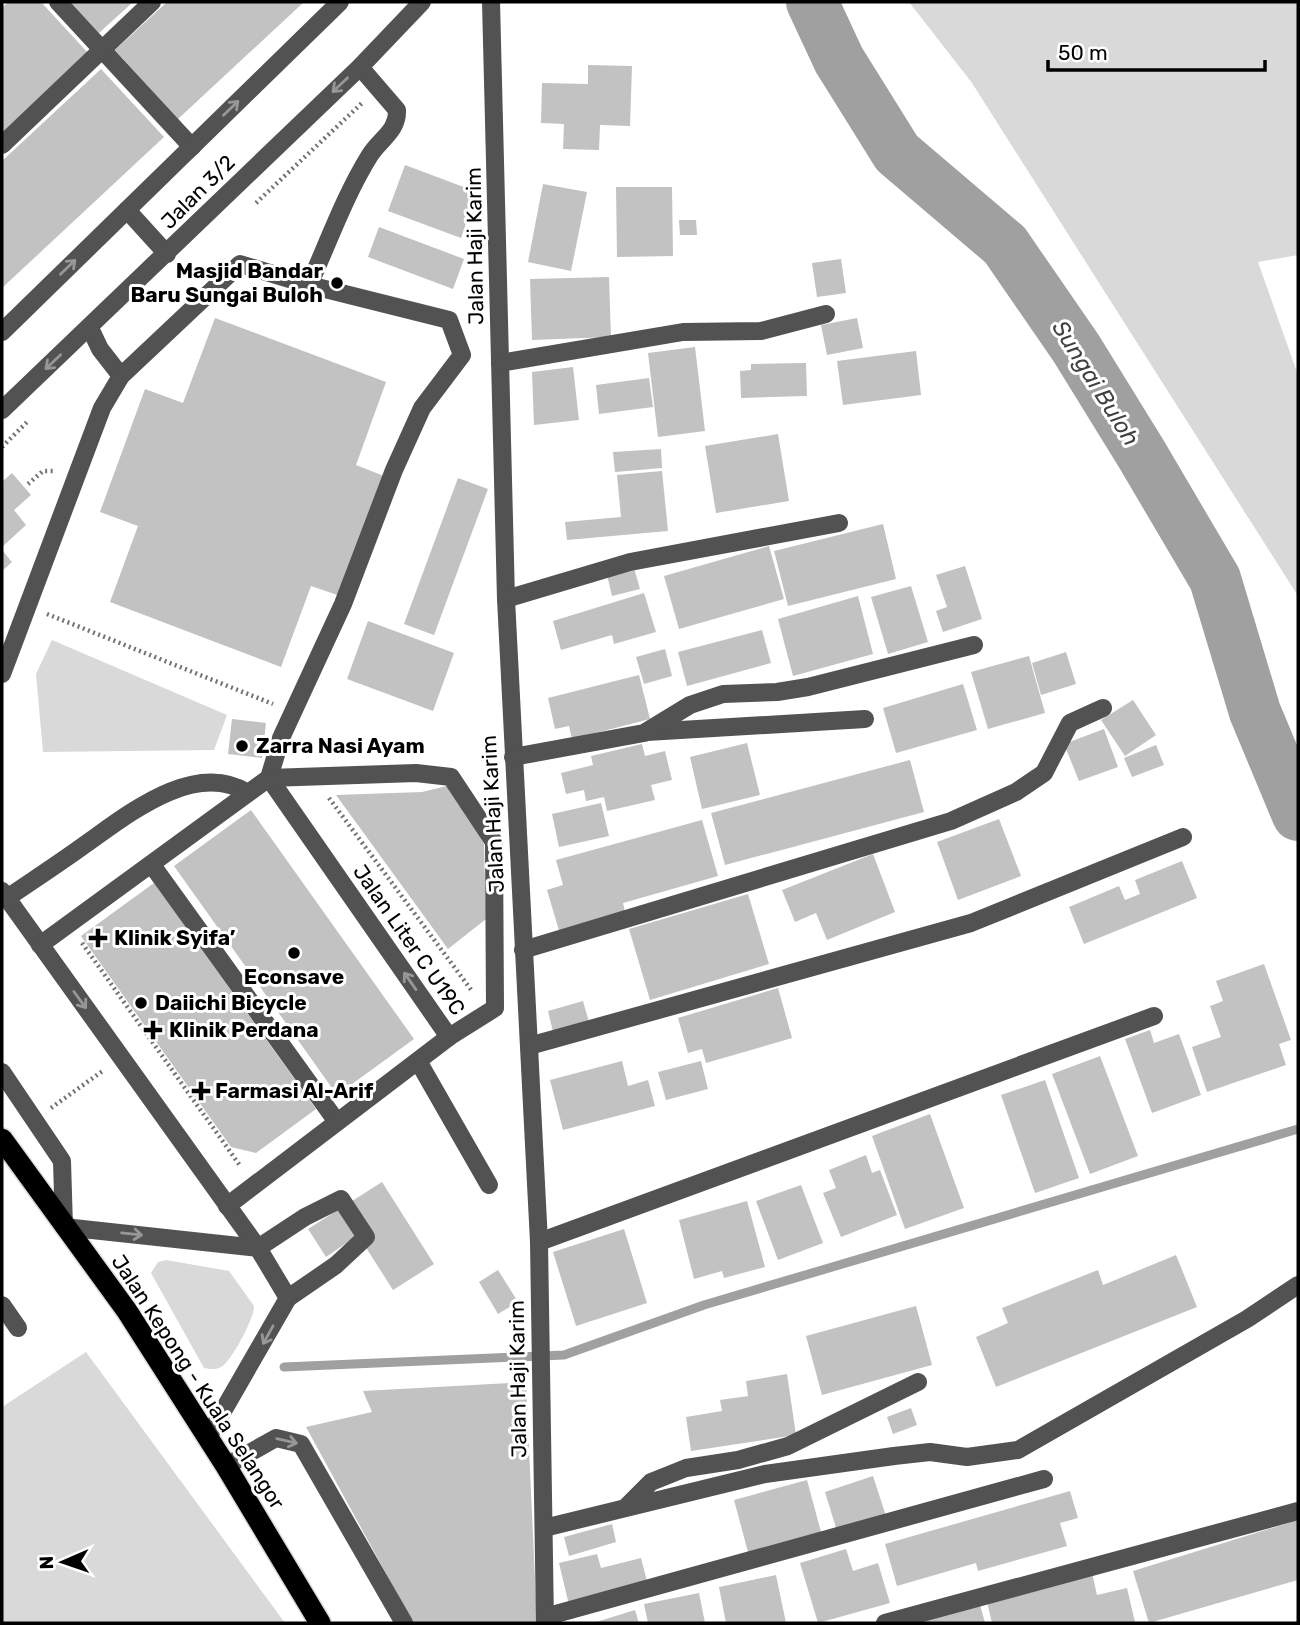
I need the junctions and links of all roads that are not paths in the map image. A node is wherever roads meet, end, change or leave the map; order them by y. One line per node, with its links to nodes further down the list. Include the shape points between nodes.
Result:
1 (58, 2): 6 (street)
2 (152, 2): 6 (street)
3 (340, 2): 9 (street, Jalan 3/2, one-way to 3)
4 (422, 2): 7 (street, Jalan 3/2)
5 (491, 2): 16 (street, Jalan Haji Karim)
6 (102, 50): 8 (street); 9 (street)
7 (360, 67): 11 (street, Jalan 3/2, one-way to 11); 12 (street, via 397,110 397,117 393,129 370,155)
8 (2, 145)
9 (192, 147): 10 (street, Jalan 3/2)
10 (127, 210): 11 (street); 15 (street, Jalan 3/2, one-way to 10)
11 (167, 254): 14 (street, Jalan 3/2)
12 (309, 285): 17 (street, via 240,264); 27 (street, via 449,320 462,355 422,408)
13 (826, 314): 16 (street, via 761,331 683,332)
14 (90, 328): 17 (street); 18 (street, Jalan 3/2, one-way to 18)
15 (2, 332)
16 (500, 363): 20 (street, Jalan Haji Karim)
17 (121, 376): 22 (street, via 102,408)
18 (2, 410)
19 (839, 523): 20 (street, via 630,562)
20 (506, 599): 26 (street, Jalan Haji Karim)
21 (974, 645): 25 (street, via 808,687 723,694 690,705)
22 (2, 674)
23 (1103, 708): 33 (street, via 1070,723 1044,773 1016,792 951,821)
24 (865, 719): 25 (street)
25 (644, 733): 26 (street)
26 (513, 757): 33 (street, Jalan Haji Karim)
27 (269, 778): 28 (street); 35 (street, Jalan Liter C U19C, one-way to 27); 35 (street, via 416,773 451,777 494,842 495,1009)
28 (248, 793): 30 (street); 31 (street, via 236,785 196,784 169,793 136,808)
29 (1183, 837): 36 (street, via 971,923)
30 (152, 865): 32 (street); 39 (street)
31 (4, 894): 32 (street)
32 (40, 945): 42 (street, one-way to 42)
33 (523, 950): 36 (street, Jalan Haji Karim)
34 (1154, 1016): 44 (street)
35 (449, 1037): 37 (street, Jalan Liter C U19C)
36 (529, 1046): 44 (street, Jalan Haji Karim)
37 (418, 1061): 39 (street, Jalan Liter C U19C); 41 (street)
38 (2, 1072): 43 (street, via 62,1161)
39 (337, 1122): 42 (street, Jalan Liter C U19C)
40 (2, 1139): 43 (highway, Jalan Kepong - Kuala Selangor)
41 (489, 1185)
42 (227, 1206): 45 (street)
43 (64, 1227): 45 (street, one-way to 45); 51 (highway, Jalan Kepong - Kuala Selangor, via 127,1311)
44 (539, 1242): 56 (street, Jalan Haji Karim)
45 (258, 1248): 47 (street); 47 (street, via 341,1199 366,1237 336,1265)
46 (1298, 1285): 54 (street, via 1018,1450 967,1457 930,1452 894,1455 778,1472)
47 (288, 1298): 51 (street, one-way to 51)
48 (2, 1305): 49 (street)
49 (18, 1328)
50 (918, 1382): 54 (street, via 788,1446 686,1468 651,1482)
51 (208, 1437): 52 (highway, Jalan Kepong - Kuala Selangor)
52 (226, 1466): 58 (highway, Jalan Kepong - Kuala Selangor); 59 (street, one-way to 59, via 276,1438 301,1444)
53 (1044, 1479): 57 (street)
54 (626, 1507): 56 (street)
55 (1298, 1511): 60 (street)
56 (544, 1528): 57 (street, Jalan Haji Karim)
57 (545, 1620)
58 (320, 1623)
59 (404, 1623)
60 (885, 1623)

